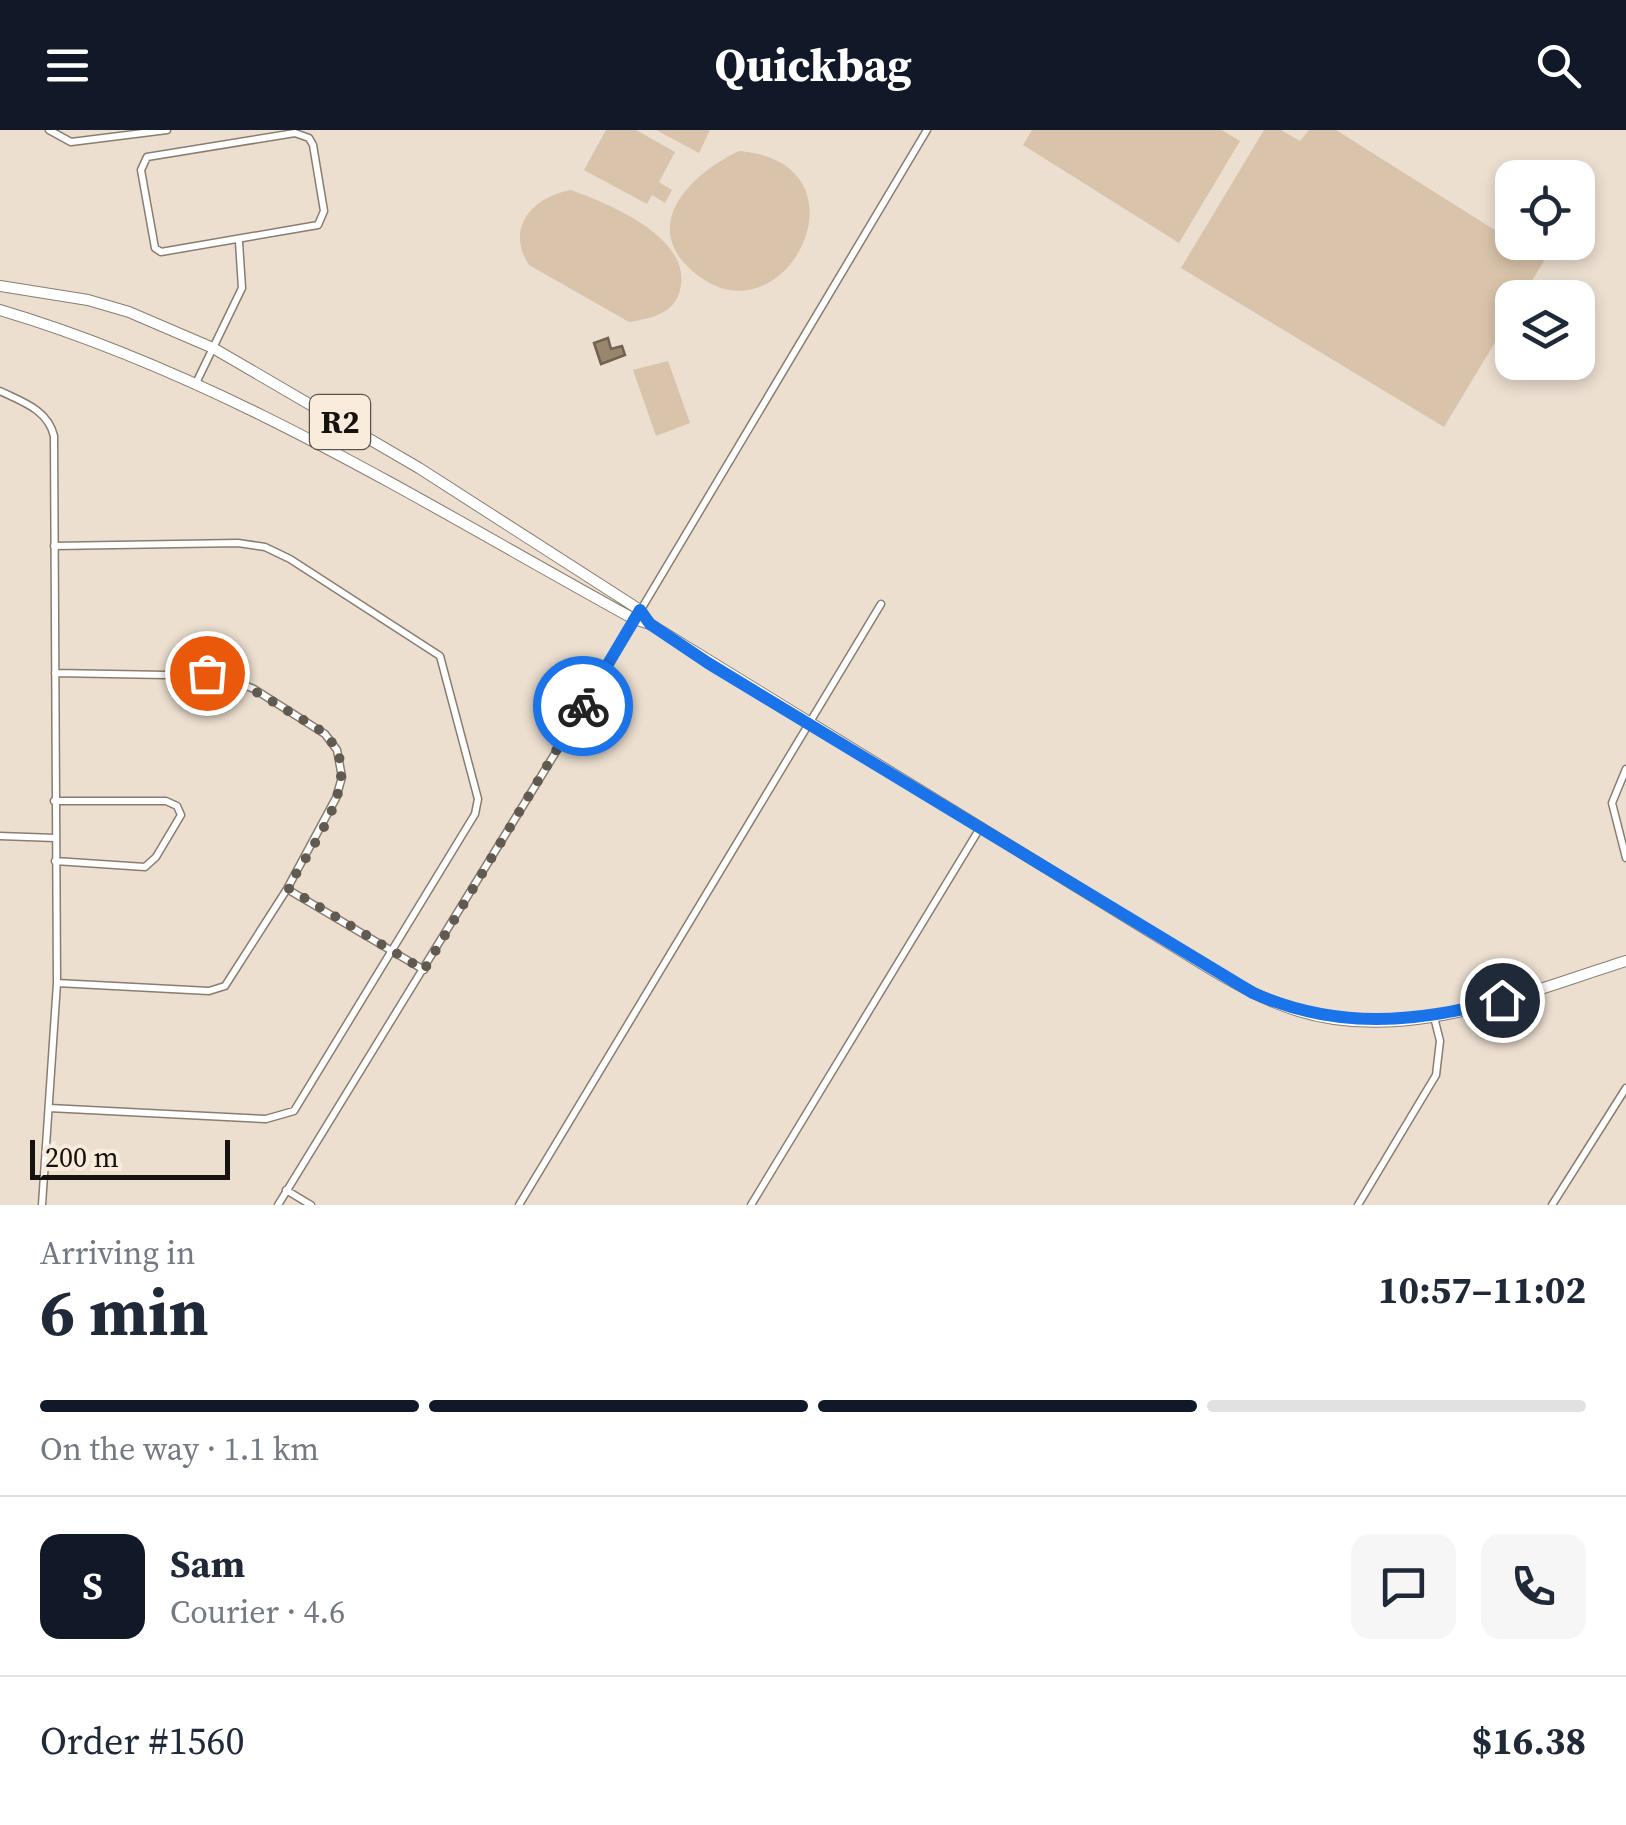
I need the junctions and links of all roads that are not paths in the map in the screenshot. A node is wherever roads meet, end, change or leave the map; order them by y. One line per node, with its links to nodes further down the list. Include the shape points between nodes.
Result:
1 (49, 130): 2 (street, via 70,142)
2 (167, 130)
3 (927, 130): 12 (street)
4 (239, 242): 4 (street, via 318,225 324,211 309,138 295,133 147,157 141,170 155,248); 7 (street, via 242,288)
5 (0, 286): 7 (highway, R2, via 129,312)
6 (0, 310): 8 (highway, R2)
7 (214, 348): 8 (street); 12 (highway, R2, via 418,468)
8 (197, 381): 12 (highway, R2)
9 (0, 391): 10 (street, via 51,422)
10 (54, 546): 13 (street); 23 (street, via 265,546 440,656 478,807)
11 (881, 604): 14 (street)
12 (637, 615): 14 (highway, R2); 25 (street)
13 (55, 673): 16 (street); 22 (street, via 221,676 325,734 337,750 340,787)
14 (812, 726): 17 (highway, R2); 34 (street)
15 (1626, 769): 20 (street, via 1612,803)
16 (54, 801): 19 (street); 21 (street, via 166,801 181,816 145,866)
17 (980, 828): 27 (highway, R2, via 1212,970 1284,1006 1359,1020); 35 (street)
18 (0, 836): 19 (street)
19 (55, 838): 21 (street)
20 (1626, 858)
21 (55, 862): 26 (street)
22 (288, 888): 23 (street); 26 (street, via 225,986 209,991)
23 (390, 950): 25 (street); 29 (street, via 286,1116)
24 (1626, 961): 27 (highway, R2)
25 (424, 970): 30 (street)
26 (57, 983): 29 (street)
27 (1434, 1017): 36 (street, via 1440,1041 1436,1075)
28 (1626, 1088): 37 (street)
29 (49, 1108): 31 (street)
30 (286, 1190): 32 (street); 33 (street)
31 (42, 1205)
32 (278, 1205)
33 (311, 1205)
34 (519, 1205)
35 (751, 1205)
36 (1358, 1205)
37 (1552, 1205)

